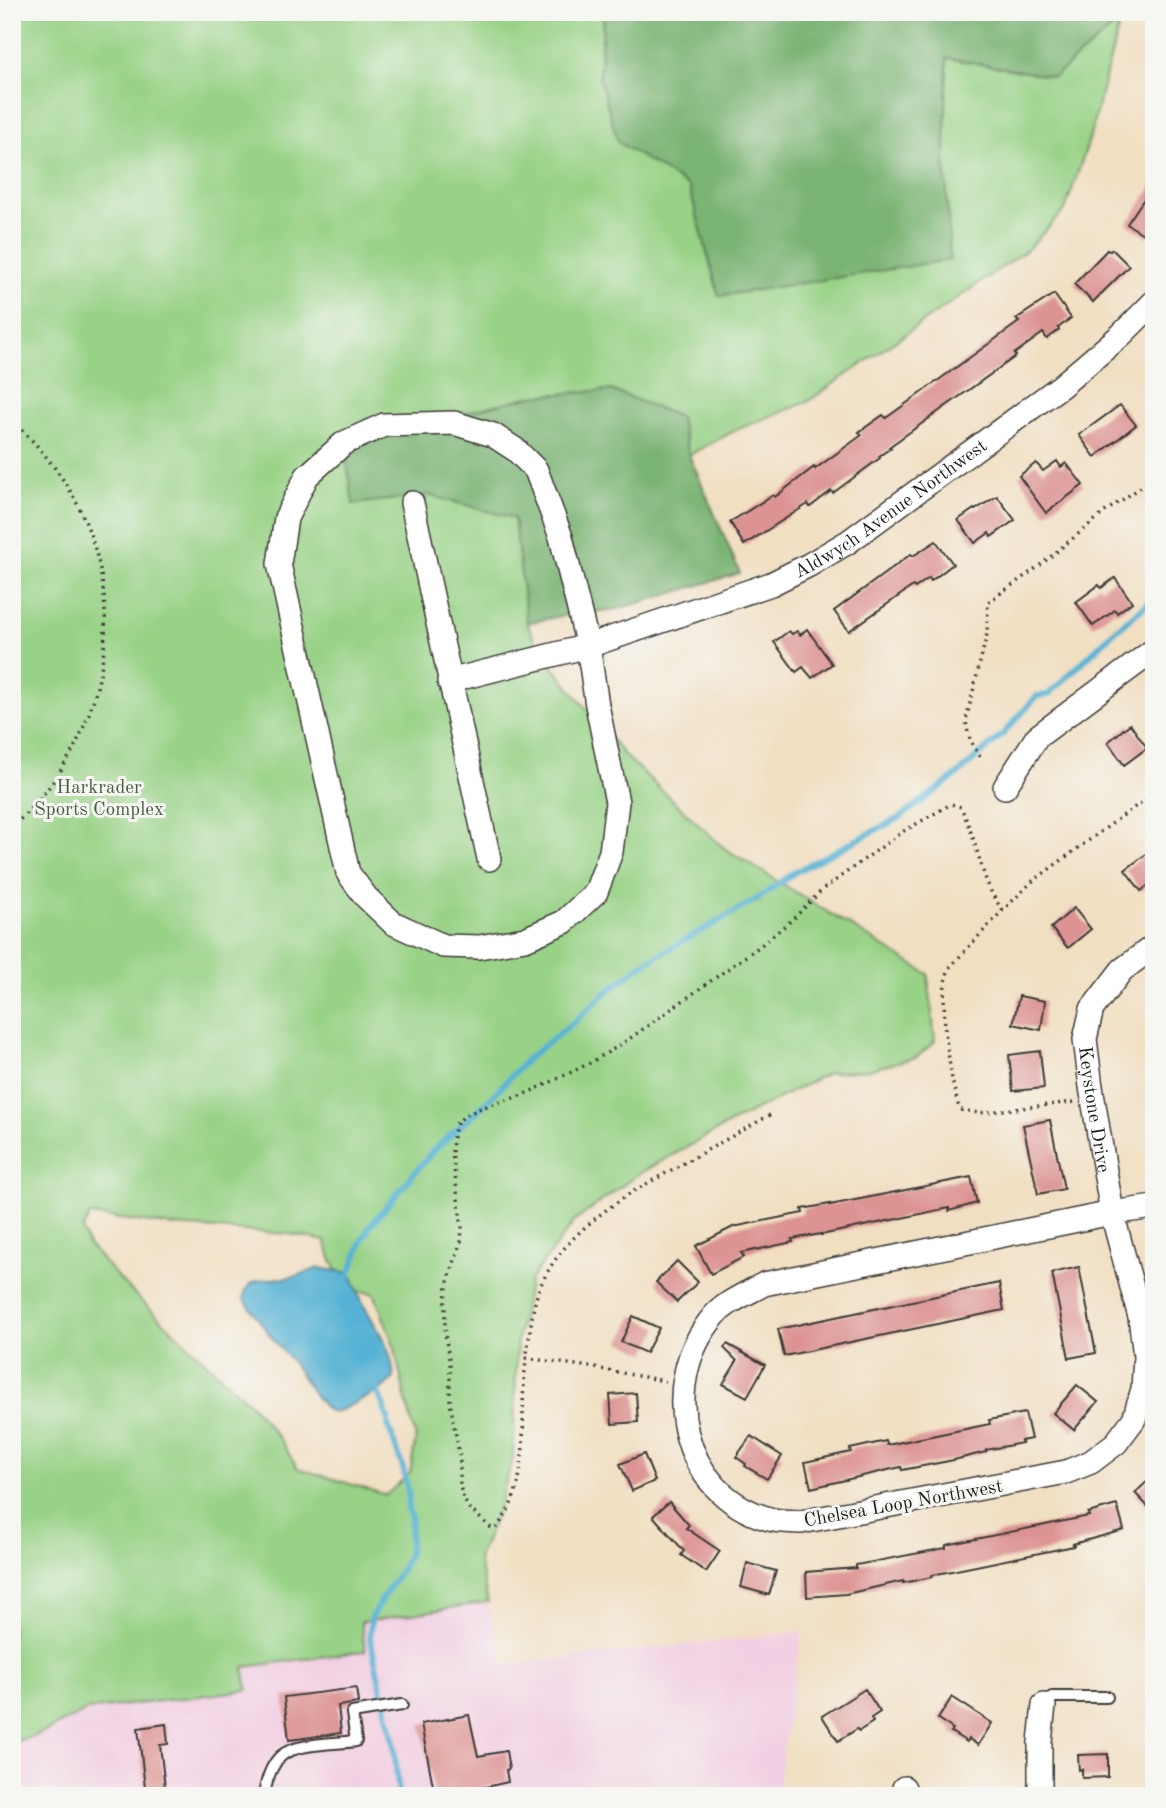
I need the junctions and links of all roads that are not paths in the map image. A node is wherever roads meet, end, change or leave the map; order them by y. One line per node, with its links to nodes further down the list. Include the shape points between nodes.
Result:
1 (1154, 302): 3 (street, Aldwych Avenue Northwest, via 1061,386 848,542 771,584)
2 (412, 503): 5 (street)
3 (588, 646): 3 (street, via 617,802 611,852 597,892 564,922 525,939 479,947 443,946 393,922 348,873 279,564 286,518 307,476 344,443 384,425 454,423 493,435 536,470 561,537); 5 (street, Aldwych Avenue Northwest)
4 (1154, 650): 6 (street, via 1037,737)
5 (449, 681): 7 (street)
6 (1005, 787)
7 (489, 859)
8 (1154, 946): 10 (street, Keystone Drive, via 1122,970 1092,1009 1085,1039)
9 (1154, 1207): 10 (street)
10 (1112, 1213): 10 (street, Chelsea Loop Northwest, via 764,1284 716,1313 690,1356 681,1407 686,1434 708,1479 746,1510 771,1520 801,1522 1066,1472 1091,1462 1116,1443 1134,1419 1143,1389 1140,1317)
11 (1107, 1698): 13 (lane, via 1052,1698)
12 (402, 1705): 14 (lane, via 352,1713 356,1741 295,1749 281,1756 269,1772)
13 (1044, 1705): 15 (street)
14 (264, 1796)
15 (1040, 1796)

